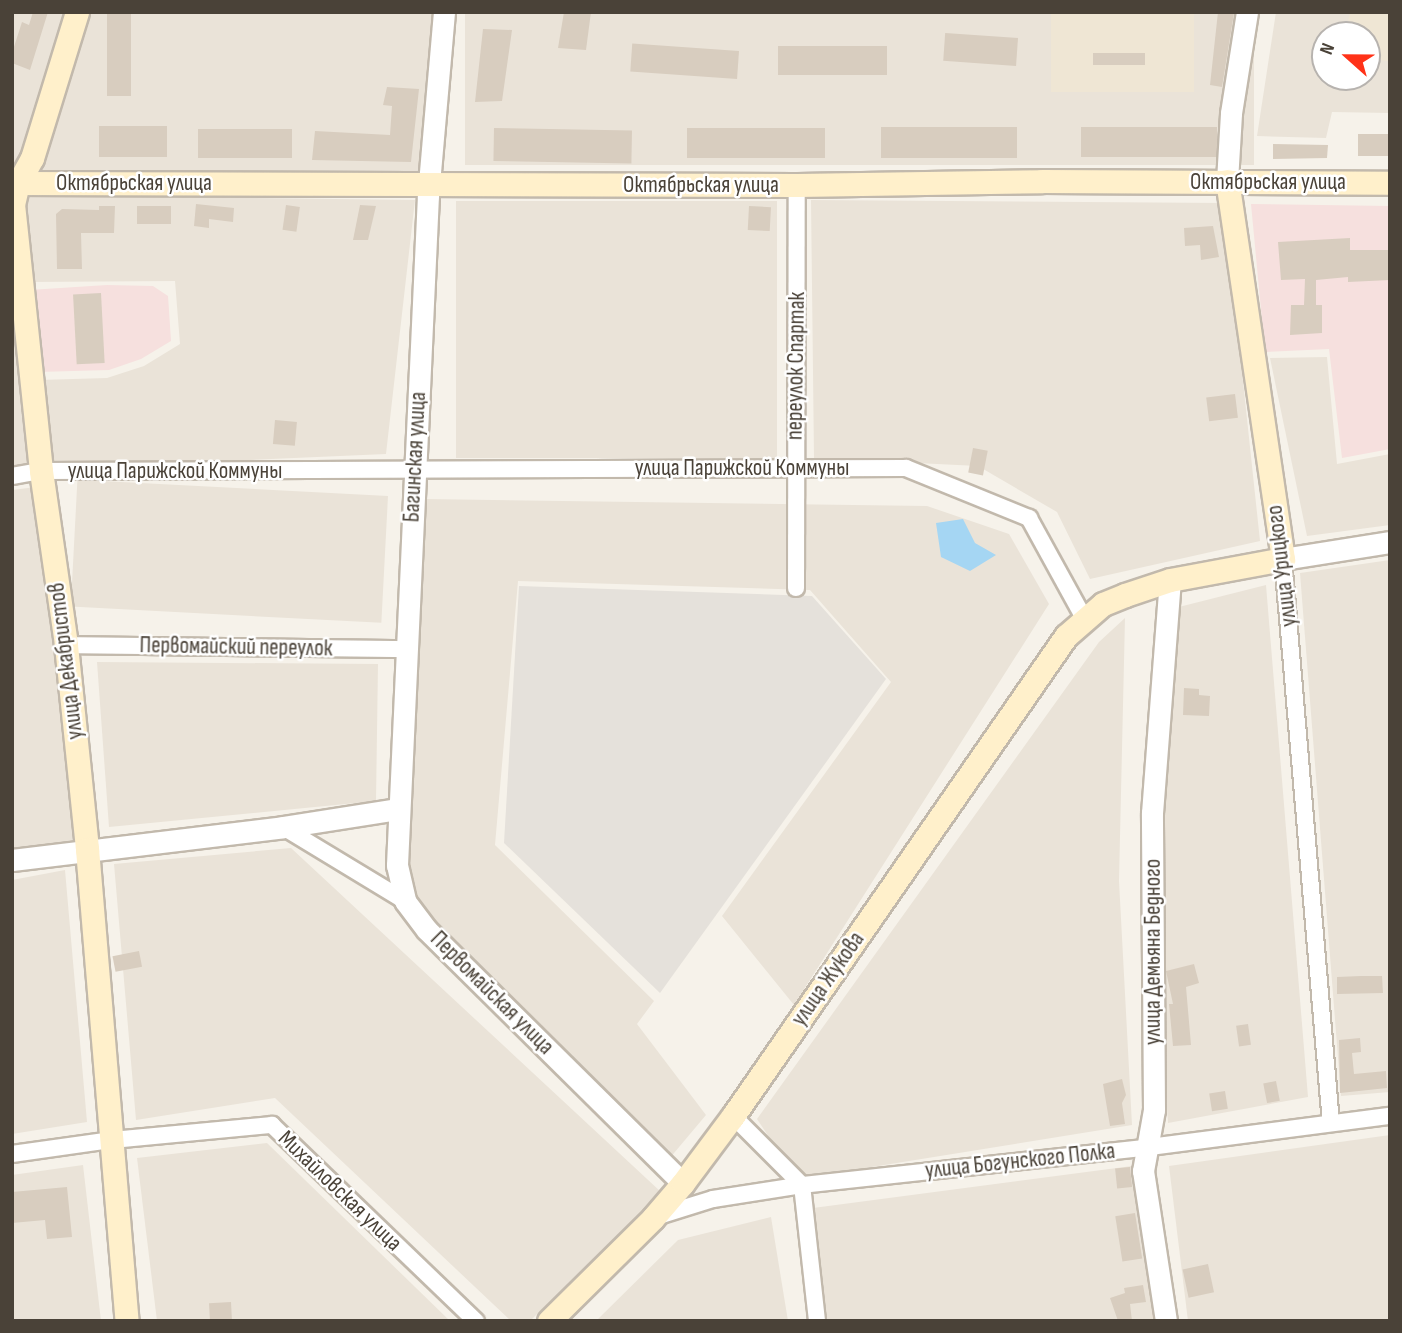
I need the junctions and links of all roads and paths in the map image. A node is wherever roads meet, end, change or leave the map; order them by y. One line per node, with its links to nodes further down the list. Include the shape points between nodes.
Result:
1 (77, 12): 5 (main road, улица Декабристов, via 32,158)
2 (444, 12): 7 (street, Багинская улица)
3 (1247, 12): 4 (street, улица Урицкого, via 1231,113)
4 (1227, 181): 6 (main road, Октябрьская улица); 8 (main road, Октябрьская улица); 14 (main road, улица Урицкого)
5 (14, 182): 7 (main road, Октябрьская улица); 10 (main road, улица Декабристов)
6 (1390, 183)
7 (429, 184): 8 (main road, Октябрьская улица); 11 (street, Багинская улица)
8 (797, 185): 9 (street, переулок Спартак)
9 (795, 467): 11 (street, улица Парижской Коммуны); 16 (street, переулок Спартак); 17 (street, улица Парижской Коммуны, via 905,468 1029,518)
10 (41, 471): 11 (street, улица Парижской Коммуны); 12 (street, улица Парижской Коммуны); 18 (main road, улица Декабристов)
11 (414, 472): 19 (street, Багинская улица)
12 (12, 476)
13 (1390, 542): 14 (street)
14 (1283, 559): 15 (main road); 27 (street, улица Урицкого)
15 (1170, 580): 17 (main road, via 1103,604); 29 (street, улица Демьяна Бедного, via 1152,813 1154,1110)
16 (796, 589)
17 (1084, 618): 25 (main road, улица Жукова, via 1042,667)
18 (66, 645): 19 (street, Первомайский переулок); 22 (main road, улица Декабристов)
19 (406, 649): 20 (street, Багинская улица)
20 (398, 810): 21 (street); 24 (street, Багинская улица, via 397,865)
21 (284, 827): 22 (street); 24 (street, Первомайская улица)
22 (87, 849): 23 (street); 28 (main road, улица Декабристов)
23 (12, 860)
24 (405, 901): 31 (street, Первомайская улица, via 427,930)
25 (733, 1116): 31 (main road, улица Жукова); 32 (street)
26 (1390, 1116): 27 (street, улица Богунского Полка)
27 (1331, 1123): 29 (street, улица Богунского Полка)
28 (112, 1140): 30 (street, Михайловская улица); 34 (main road, улица Декабристов); 35 (street, Михайловская улица, via 272,1125)
29 (1150, 1147): 32 (street, улица Богунского Полка); 38 (street, улица Демьяна Бедного, via 1143,1171)
30 (12, 1154)
31 (683, 1183): 33 (main road, улица Жукова)
32 (802, 1185): 33 (street, улица Богунского Полка, via 713,1199); 37 (street)
33 (653, 1218): 36 (main road, улица Жукова)
34 (127, 1321)
35 (476, 1321)
36 (549, 1321)
37 (817, 1321)
38 (1166, 1321)

